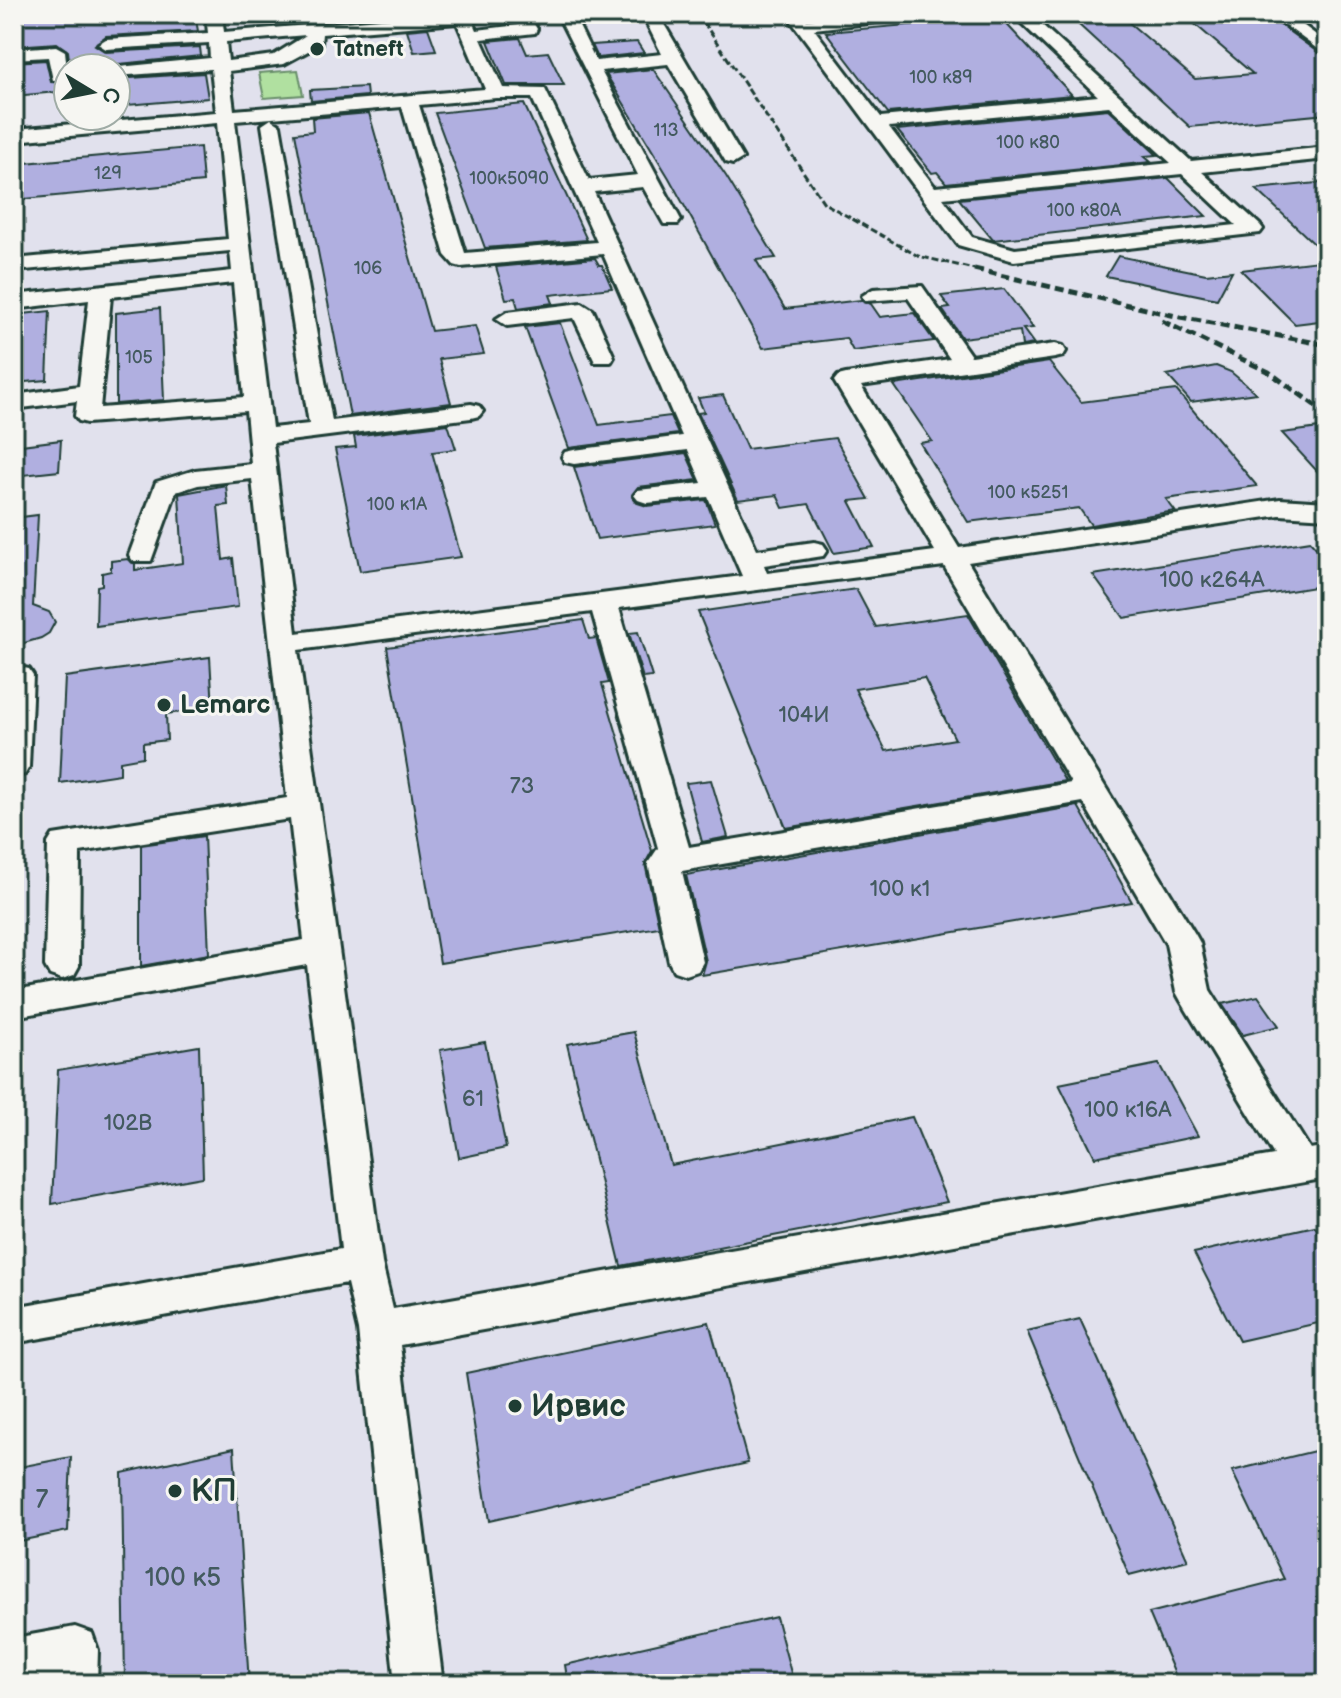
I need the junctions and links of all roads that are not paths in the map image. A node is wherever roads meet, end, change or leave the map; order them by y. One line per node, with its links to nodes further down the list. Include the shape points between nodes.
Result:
1 (500, 14): 8 (street)
2 (520, 14): 11 (street, via 529,29)
3 (565, 14): 19 (street)
4 (650, 14): 17 (street)
5 (904, 14): 9 (street)
6 (1020, 14): 21 (street)
7 (1278, 14): 14 (street)
8 (463, 15): 10 (street); 11 (street)
9 (798, 20): 25 (street)
10 (313, 30): 13 (street); 13 (street, via 315,40 278,60)
11 (472, 35): 20 (street)
12 (106, 44): 13 (street)
13 (217, 45): 18 (street); 24 (street)
14 (1327, 51)
15 (56, 52): 16 (street)
16 (14, 54)
17 (673, 58): 19 (street); 29 (street)
18 (132, 67)
19 (590, 67): 31 (street)
20 (496, 93): 22 (street); 32 (street, via 539,93)
21 (1112, 100): 25 (street); 30 (street)
22 (409, 101): 24 (street); 35 (street, via 461,261)
23 (383, 117): 26 (street)
24 (224, 123): 26 (street); 27 (street); 38 (street)
25 (876, 123): 33 (street)
26 (271, 125): 53 (street)
27 (14, 135)
28 (1327, 153): 30 (street)
29 (733, 158)
30 (1184, 167): 33 (street); 33 (street, via 1253,229 1014,255 965,241)
31 (650, 180): 32 (street); 34 (street)
32 (583, 187): 35 (street)
33 (929, 194)
34 (671, 220)
35 (610, 247): 44 (street)
36 (14, 248): 37 (street, via 155,236)
37 (200, 248): 38 (street); 39 (street)
38 (240, 260): 40 (street); 51 (street)
39 (14, 265)
40 (101, 292): 42 (street); 49 (street)
41 (873, 296): 48 (street, via 914,291)
42 (14, 302)
43 (507, 319): 45 (street, via 582,310)
44 (643, 319): 45 (street); 55 (street)
45 (591, 325): 47 (street)
46 (1055, 351): 48 (street)
47 (603, 357)
48 (965, 364): 63 (street, via 846,381)
49 (90, 392): 50 (street); 51 (street, via 87,416)
50 (14, 402)
51 (256, 403): 54 (street)
52 (471, 411): 53 (street)
53 (322, 430): 54 (street)
54 (260, 437): 57 (street)
55 (697, 442): 56 (street); 58 (street)
56 (574, 457)
57 (263, 470): 62 (street, via 165,487); 66 (street)
58 (717, 489): 59 (street); 64 (street)
59 (647, 495)
60 (1327, 510): 63 (street, via 1280,507)
61 (814, 550): 64 (street)
62 (142, 555)
63 (952, 557): 64 (street); 69 (street)
64 (753, 570): 65 (street)
65 (602, 601): 66 (street, via 473,605); 71 (street, via 674,849)
66 (283, 643): 70 (street)
67 (14, 675): 68 (street, via 19,675)
68 (14, 767)
69 (1092, 790): 71 (street); 76 (street, via 1183,943 1193,992)
70 (304, 806): 72 (street); 74 (street, via 64,843)
71 (664, 863): 73 (street)
72 (322, 950): 75 (street); 77 (street)
73 (686, 962)
74 (62, 966)
75 (14, 1004)
76 (1317, 1171): 79 (street)
77 (362, 1263): 78 (street); 79 (street)
78 (14, 1325)
79 (378, 1330): 82 (street)
80 (14, 1662): 81 (street, via 75,1650)
81 (73, 1684)
82 (419, 1684)

